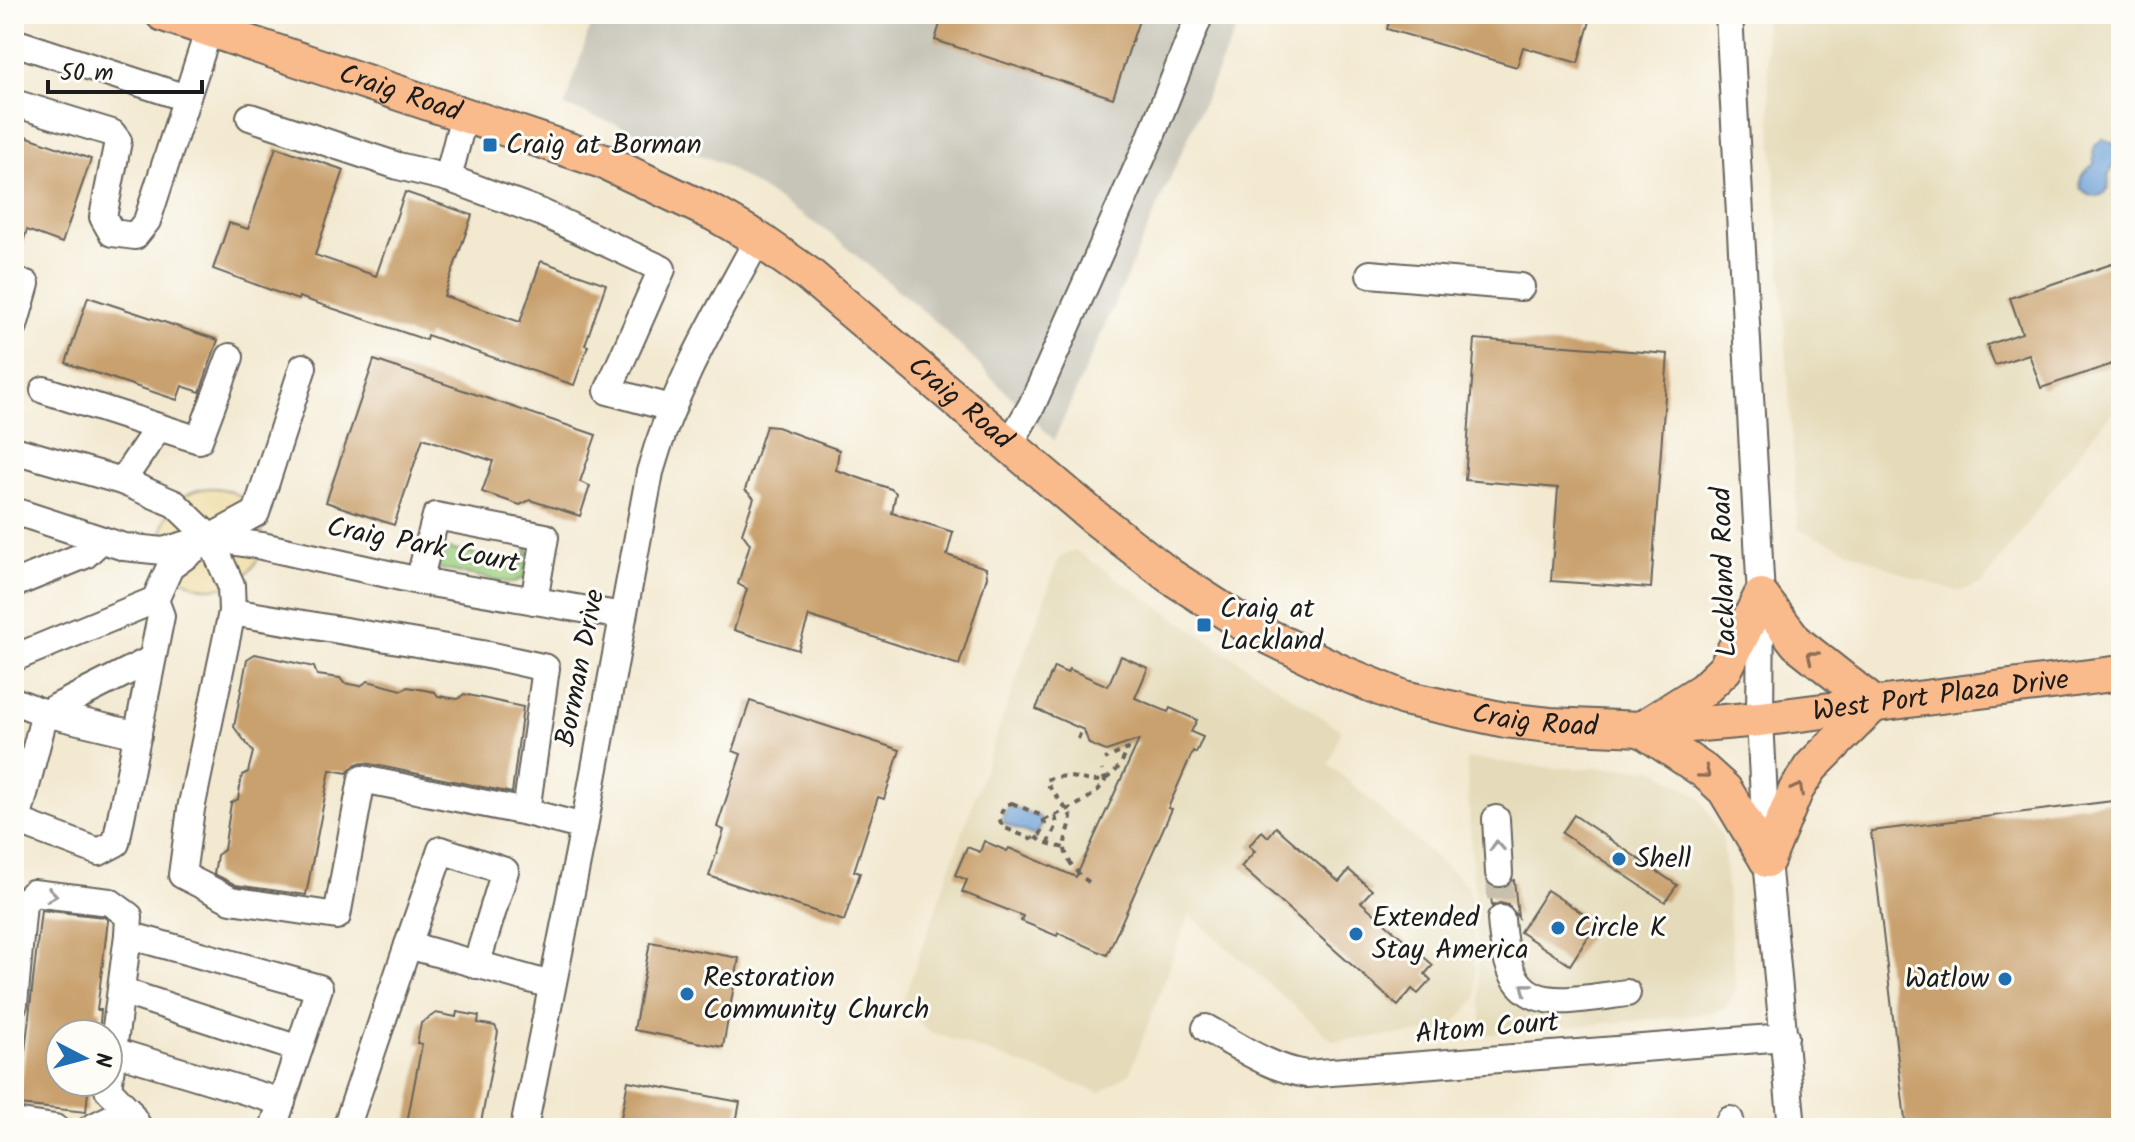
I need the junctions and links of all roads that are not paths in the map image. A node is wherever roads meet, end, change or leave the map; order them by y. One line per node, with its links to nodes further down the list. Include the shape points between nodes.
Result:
1 (163, 14): 4 (main road, Craig Road)
2 (1200, 14): 21 (street, via 1150,139 1032,405)
3 (1729, 14): 29 (street, Lackland Road)
4 (209, 29): 6 (street); 8 (main road, Craig Road)
5 (14, 42): 6 (street)
6 (186, 98): 7 (street, via 147,221 135,236 112,233 103,217 118,141 112,133)
7 (14, 103)
8 (464, 115): 10 (street); 11 (main road, Craig Road, via 605,162)
9 (250, 117): 10 (street)
10 (448, 178): 19 (street, via 540,212 662,269 608,391)
11 (758, 239): 19 (street, Borman Drive, via 701,340); 21 (main road, Craig Road, via 833,294)
12 (1370, 274): 14 (street)
13 (26, 284): 15 (street)
14 (1521, 287)
15 (14, 326)
16 (230, 357): 20 (street, via 199,440)
17 (303, 367): 25 (street, via 256,513)
18 (44, 390): 20 (street)
19 (671, 408): 33 (street, Borman Drive, via 650,472)
20 (158, 428): 23 (street)
21 (1009, 445): 41 (main road, Craig Road, via 1138,553 1212,606 1343,673 1404,698 1453,710 1550,725)
22 (14, 450): 23 (street)
23 (122, 481): 25 (street, via 175,504)
24 (14, 511): 26 (street)
25 (210, 538): 26 (street, via 163,551); 27 (street, Craig Park Court); 30 (street, via 170,567); 32 (street, via 231,585)
26 (101, 540): 28 (street, via 85,555)
27 (419, 581): 31 (street, Craig Park Court); 31 (street, via 436,516 545,537)
28 (14, 584)
29 (1761, 596): 38 (main road, one-way to 29, via 1797,643); 40 (street, Lackland Road); 41 (main road, via 1725,669 1703,690)
30 (155, 600): 34 (street); 35 (street, via 161,616)
31 (534, 601): 33 (street, Craig Park Court)
32 (232, 612): 43 (street, via 546,668); 43 (street, via 182,875 231,900 337,916 362,779)
33 (623, 616): 45 (street, Borman Drive)
34 (14, 658)
35 (152, 659): 39 (street); 42 (street)
36 (2121, 673): 38 (main road, West Port Plaza Drive)
37 (14, 701): 39 (street)
38 (1874, 704): 40 (main road, West Port Plaza Drive); 46 (main road, one-way to 38, via 1811,767)
39 (45, 713): 42 (street); 42 (street, via 17,821 99,852 116,843)
40 (1760, 719): 41 (main road, Craig Road); 46 (street, Lackland Road)
41 (1641, 729): 46 (main road, one-way to 46, via 1725,790)
42 (138, 735)
43 (526, 812): 45 (street)
44 (1496, 819): 47 (street, one-way to 44)
45 (584, 827): 52 (street, Borman Drive)
46 (1767, 860): 58 (street, Lackland Road)
47 (1499, 873)
48 (1501, 919): 54 (street, one-way to 48, via 1551,1001 1529,994 1509,969)
49 (128, 935): 53 (street); 55 (street, one-way to 49, via 23,903 33,893 110,902 129,916); 59 (street, via 319,988)
50 (408, 945): 51 (street); 51 (street, via 441,850 505,871); 68 (street)
51 (476, 965): 52 (street)
52 (551, 985): 69 (street, Borman Drive)
53 (121, 991): 56 (street); 59 (street)
54 (1627, 993)
55 (14, 1004)
56 (117, 1018)
57 (1206, 1028): 58 (street, Altom Court, via 1285,1071 1306,1074)
58 (1785, 1037): 70 (street, Lackland Road)
59 (299, 1049): 62 (street)
60 (124, 1054): 62 (street)
61 (116, 1098): 63 (street)
62 (282, 1102): 67 (street)
63 (134, 1119): 66 (street)
64 (14, 1122): 65 (street)
65 (55, 1128)
66 (91, 1128)
67 (273, 1128)
68 (346, 1128)
69 (524, 1128)
70 (1792, 1128)

